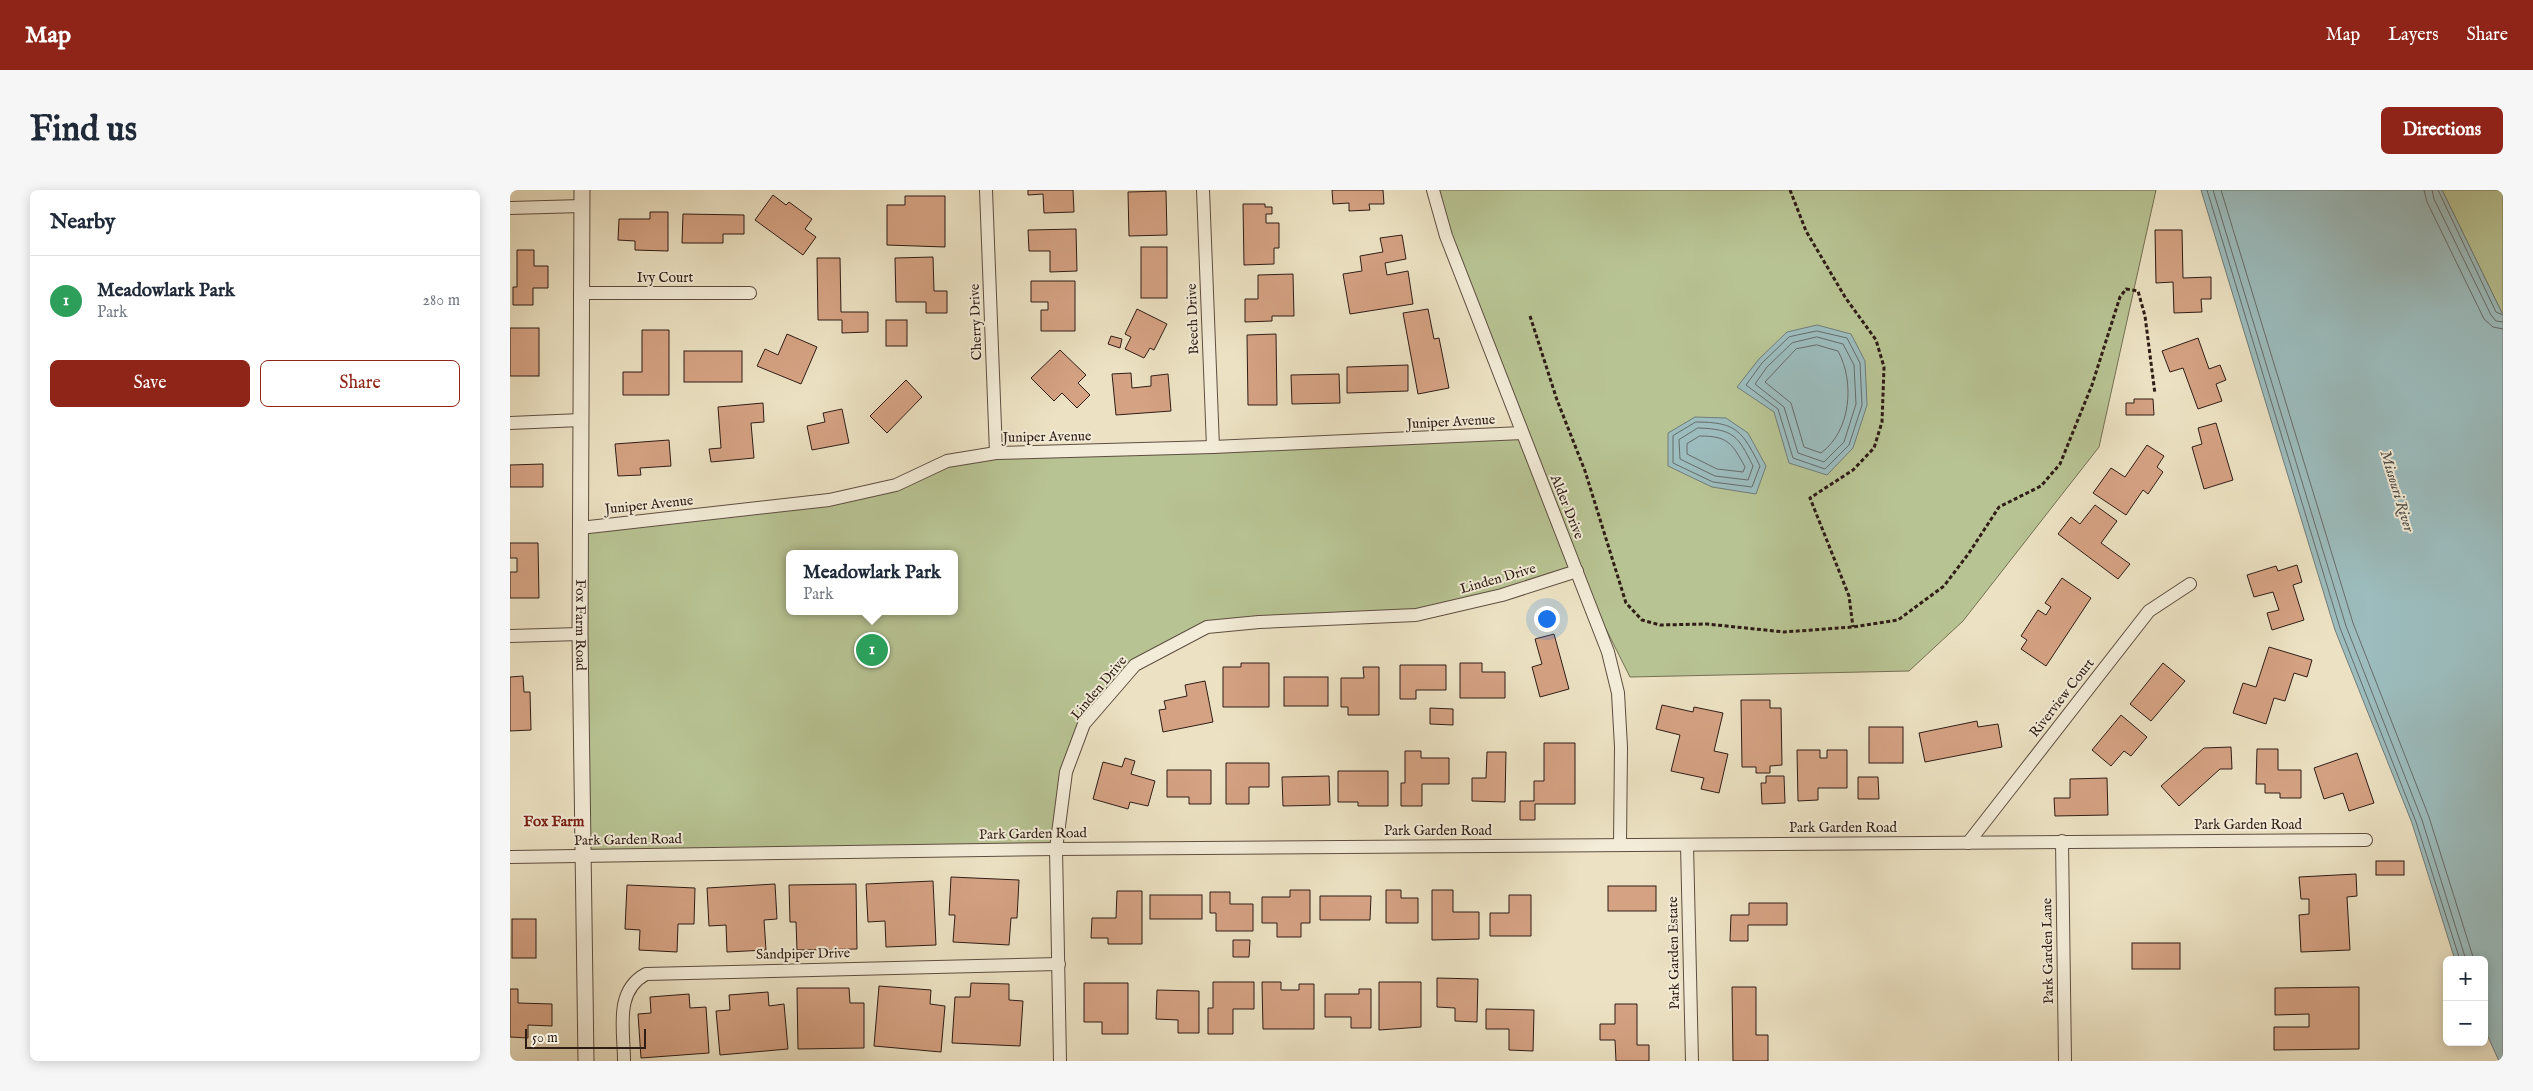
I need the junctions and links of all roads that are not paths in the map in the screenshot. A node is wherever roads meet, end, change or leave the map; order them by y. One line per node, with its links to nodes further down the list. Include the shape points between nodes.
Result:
1 (582, 190): 5 (street, Fox Farm Road)
2 (986, 190): 13 (street, Cherry Drive)
3 (1203, 190): 12 (street, Beech Drive)
4 (1433, 190): 11 (street, Alder Drive, via 1446,236)
5 (582, 206): 6 (street); 7 (street, Fox Farm Road)
6 (510, 208)
7 (580, 293): 8 (street, Ivy Court); 9 (street, Fox Farm Road)
8 (750, 293)
9 (581, 420): 10 (street); 14 (street, Fox Farm Road)
10 (510, 422)
11 (1522, 433): 12 (street, Juniper Avenue); 15 (street, Alder Drive)
12 (1212, 447): 13 (street, Juniper Avenue)
13 (996, 453): 14 (street, Juniper Avenue, via 947,461 896,485 828,500)
14 (580, 528): 17 (street, Fox Farm Road)
15 (1577, 571): 22 (street, Alder Drive, via 1608,652 1618,693); 24 (street, Linden Drive, via 1502,595 1416,615 1207,627 1135,665 1084,724 1066,772)
16 (2190, 584): 20 (street, Riverview Court, via 2149,612)
17 (580, 634): 18 (street); 25 (street, Fox Farm Road)
18 (510, 636)
19 (2366, 840): 21 (street, Park Garden Road)
20 (1968, 842): 21 (street, Park Garden Road); 23 (street, Park Garden Road)
21 (2062, 842): 32 (street, Park Garden Lane)
22 (1620, 845): 23 (street, Park Garden Road); 24 (street, Park Garden Road)
23 (1687, 845): 31 (street, Park Garden Estate)
24 (1056, 849): 25 (street, Park Garden Road); 27 (street, Linden Drive)
25 (584, 856): 26 (street, Park Garden Road); 28 (street, Fox Farm Road)
26 (510, 857)
27 (1059, 964): 29 (street, Sandpiper Drive, via 646,974 637,978 625,994); 30 (street, Linden Drive)
28 (586, 1061)
29 (624, 1061)
30 (1060, 1061)
31 (1692, 1061)
32 (2065, 1061)

